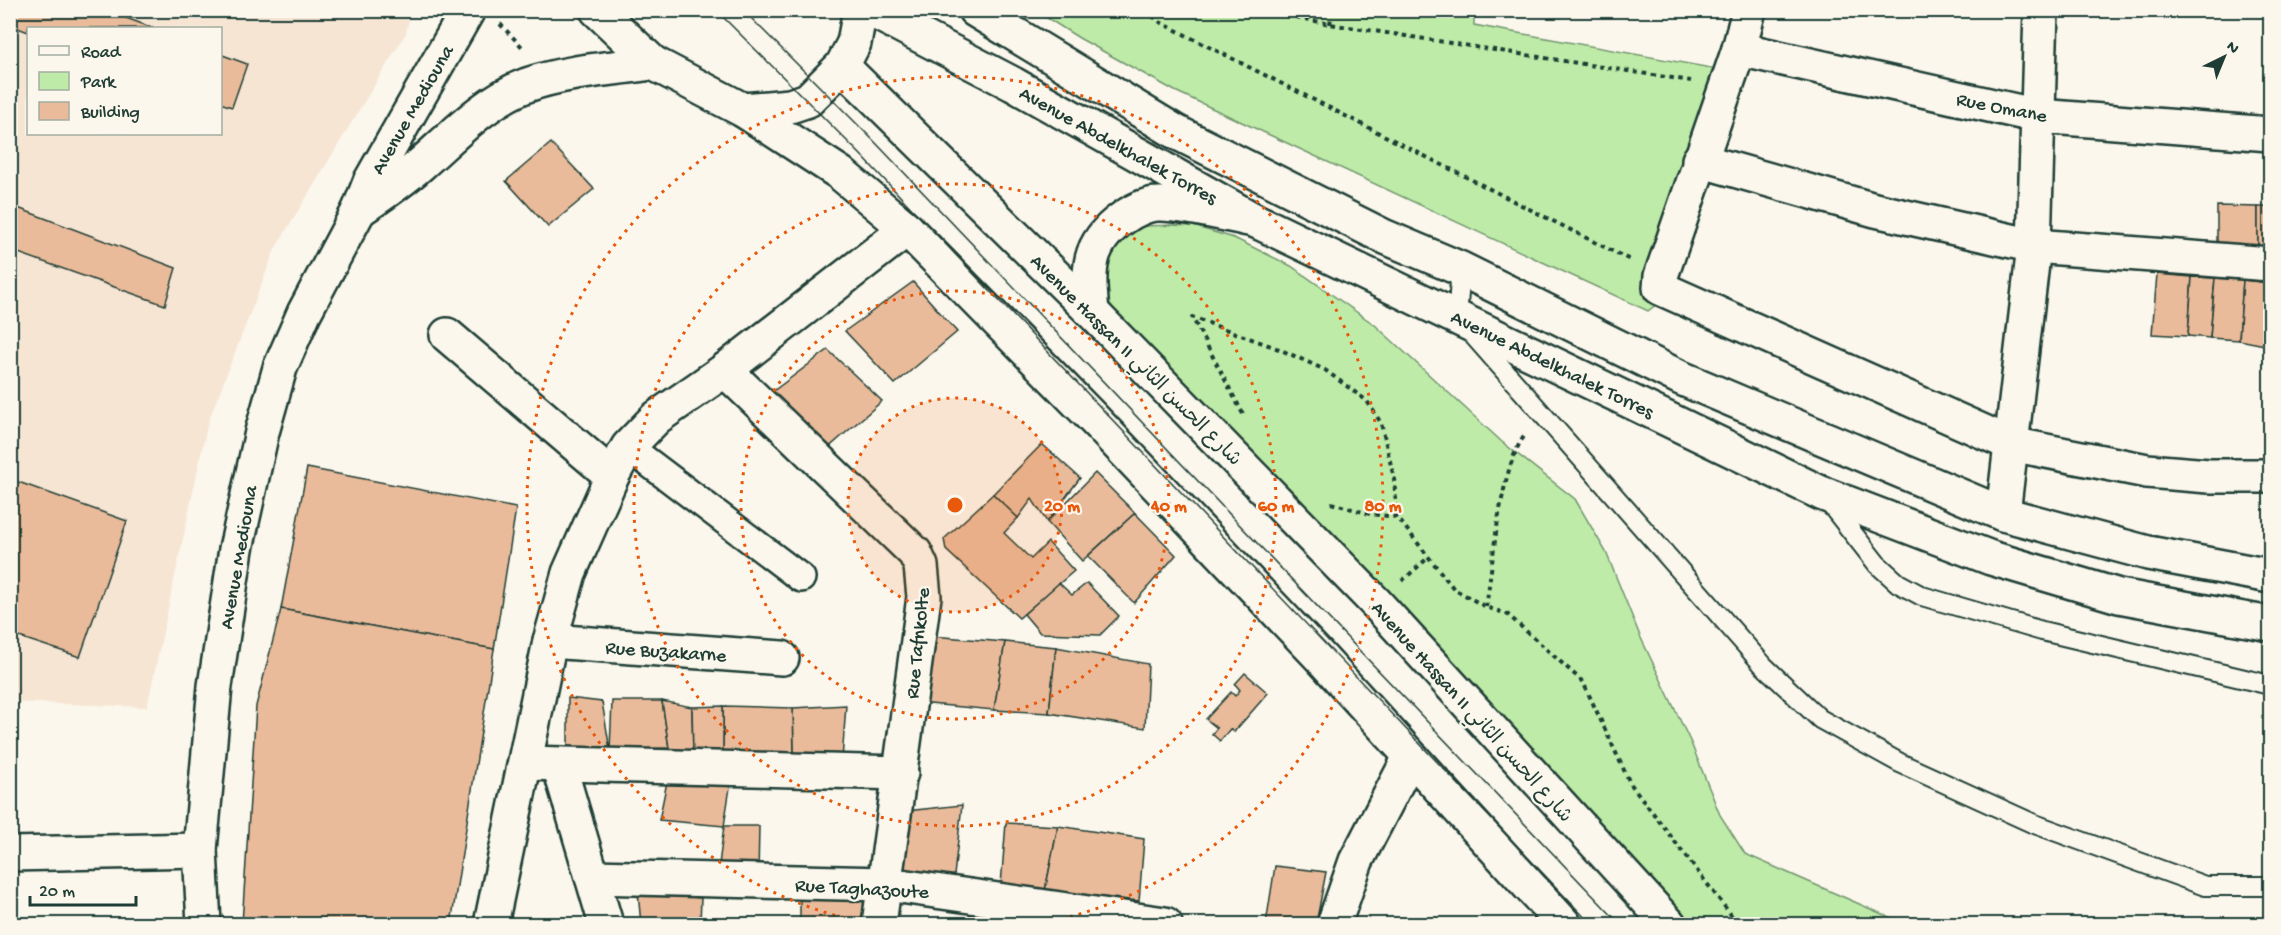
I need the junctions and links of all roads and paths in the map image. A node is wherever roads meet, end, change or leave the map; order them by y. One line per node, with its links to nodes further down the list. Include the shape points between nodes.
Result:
1 (597, 10): 13 (main road)
2 (860, 10): 14 (main road, via 854,43)
3 (871, 10): 22 (main road, Avenue Abdelkhalek Torres, via 1013,84)
4 (975, 10): 26 (main road, Avenue Abdelkhalek Torres, via 1176,132 1383,236)
5 (1145, 10): 27 (path, via 1160,22 1285,87)
6 (1261, 10): 11 (path)
7 (1332, 10): 11 (path)
8 (1749, 10): 12 (main road)
9 (2041, 10): 18 (main road)
10 (482, 15): 15 (path); 21 (main road, Avenue Mediouna, via 391,140)
11 (1329, 24): 16 (path)
12 (1739, 49): 16 (main road); 18 (main road, Rue Omane)
13 (653, 63): 15 (main road, Avenue Mediouna); 17 (main road)
14 (842, 66): 17 (main road, via 808,100 790,106); 28 (main road, Avenue Hassan II شارع الحسن الثاني)
15 (553, 78): 21 (main road, Avenue Mediouna, via 527,85 487,108 387,192)
16 (1724, 86): 20 (main road)
17 (742, 110): 23 (main road, via 840,173)
18 (2038, 116): 19 (main road, Rue Omane); 24 (main road)
19 (2271, 134)
20 (1700, 160): 24 (main road, via 1875,210); 27 (main road)
21 (359, 210): 53 (main road, Avenue Mediouna, via 304,313 280,368 262,432 236,549 217,675)
22 (1254, 220): 28 (main road, via 1158,204 1131,212 1110,227 1095,247 1088,275); 29 (main road, Avenue Abdelkhalek Torres)
23 (907, 229): 31 (main road); 49 (main road, via 1081,405)
24 (2034, 246): 25 (main road); 34 (main road)
25 (2271, 264)
26 (1461, 269): 29 (lane); 40 (main road, Avenue Abdelkhalek Torres, via 1681,378)
27 (1661, 276): 34 (main road, via 1659,286 1663,290)
28 (1092, 312): 65 (main road, Avenue Hassan II شارع الحسن الثاني, via 1377,604)
29 (1457, 317): 32 (lane); 38 (main road, Avenue Abdelkhalek Torres)
30 (447, 335): 36 (main road)
31 (725, 370): 35 (main road, via 656,418); 52 (main road, Rue Tafnkolte, via 915,553 921,566 924,597)
32 (1543, 414): 44 (path, via 1517,444 1505,490); 57 (lane, via 1764,666 1820,719 1900,763 2043,827 2205,886)
33 (1245, 417): 41 (path, via 1192,317 1325,370 1367,401 1381,423 1394,478)
34 (2011, 444): 37 (main road, via 2147,471); 40 (main road)
35 (628, 447): 36 (main road); 43 (street)
36 (612, 476): 46 (main road, via 569,573)
37 (2271, 476)
38 (1821, 493): 45 (main road, Avenue Abdelkhalek Torres, via 1991,558 2119,596); 48 (lane, via 1877,564 1898,583 1922,596 2042,631)
39 (1326, 499): 41 (path, via 1335,506)
40 (2003, 514): 42 (main road, Avenue Abdelkhalek Torres, via 2148,553)
41 (1397, 517): 44 (path, via 1454,589)
42 (2271, 576)
43 (801, 578)
44 (1486, 607): 66 (path, via 1507,614 1583,682 1630,783)
45 (2271, 624)
46 (550, 641): 47 (main road, Rue Buzakarne); 50 (main road)
47 (782, 658)
48 (2271, 685)
49 (1410, 757): 63 (main road, via 1356,861); 64 (main road)
50 (526, 763): 51 (main road); 59 (main road)
51 (559, 765): 52 (main road); 55 (main road)
52 (901, 773): 56 (main road, Rue Tafnkolte)
53 (200, 850): 54 (main road); 58 (main road, Avenue Mediouna)
54 (10, 854)
55 (592, 877): 56 (main road, Rue Taghazoute); 60 (main road)
56 (886, 884): 61 (main road, Rue Tafnkolte); 62 (main road, Rue Taghazoute)
57 (2271, 886)
58 (204, 924)
59 (491, 924)
60 (606, 924)
61 (879, 924)
62 (1166, 924)
63 (1334, 924)
64 (1564, 924)
65 (1669, 924)
66 (1738, 924)

